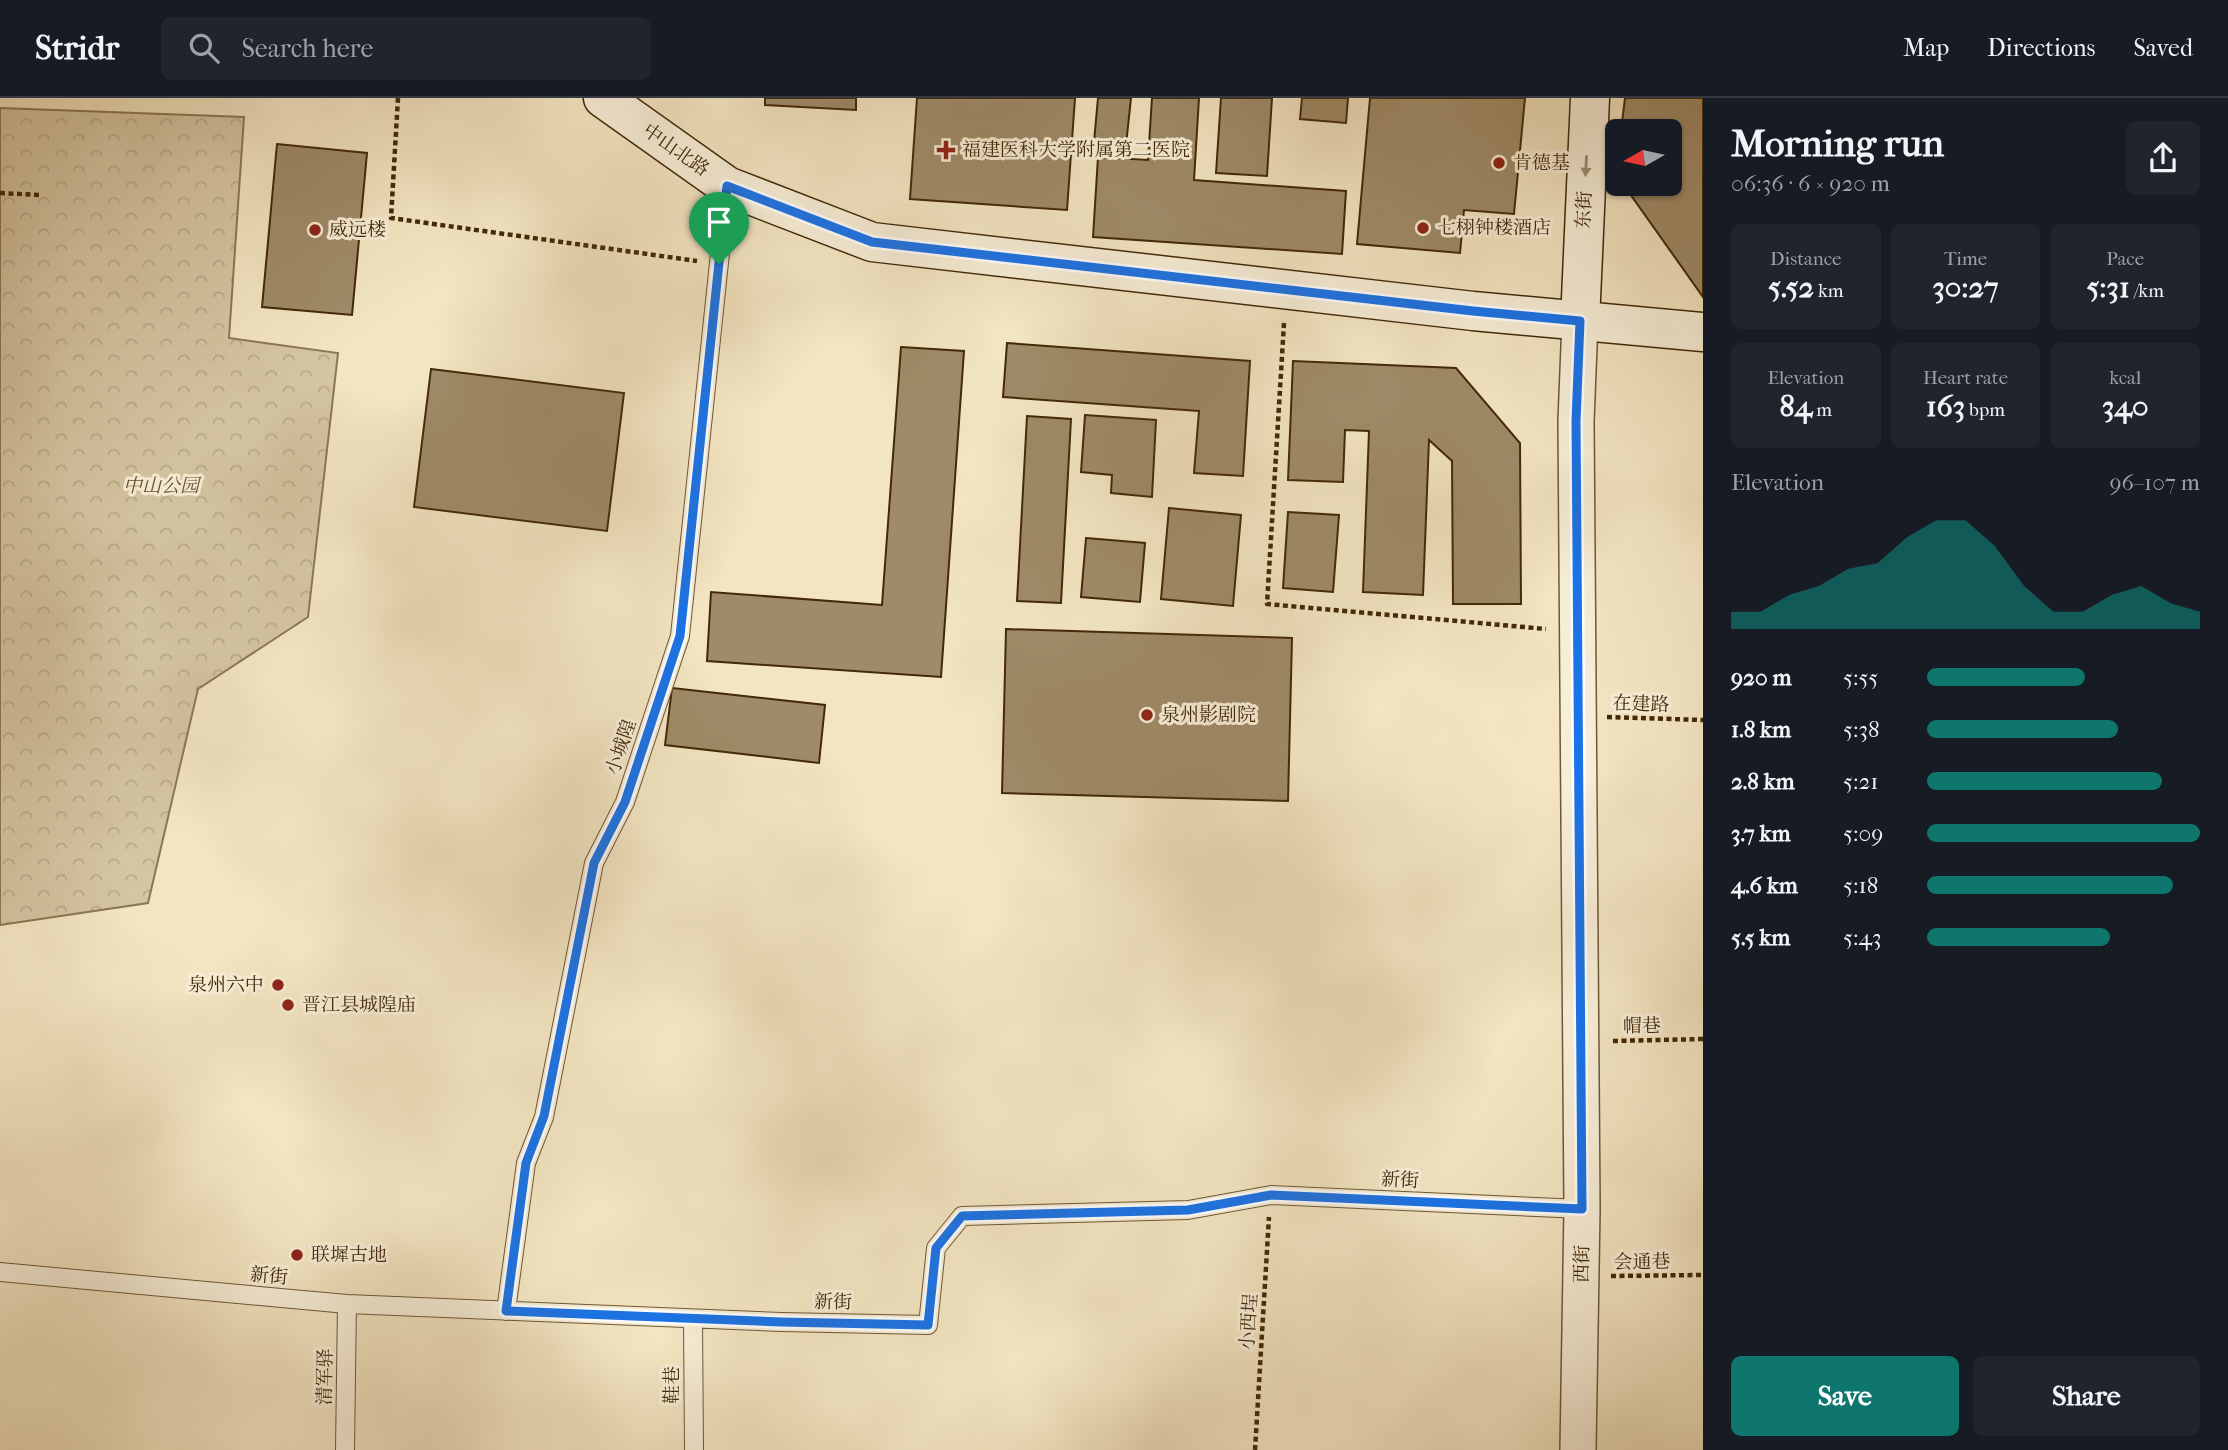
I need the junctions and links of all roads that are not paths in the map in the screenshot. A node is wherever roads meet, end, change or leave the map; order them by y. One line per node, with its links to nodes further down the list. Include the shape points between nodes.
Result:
1 (603, 98): 3 (street, 中山北路)
2 (1590, 98): 4 (street, 东街, one-way to 4)
3 (727, 186): 4 (street, 中山北路, via 872,242); 9 (lane, 小城隍, via 680,636 625,802 594,863 544,1116 526,1163)
4 (1580, 321): 5 (street, 中山北路); 6 (street, 西街, via 1576,421)
5 (1703, 332)
6 (1582, 1209): 10 (lane, 新街, via 1271,1195 1188,1210 962,1216 936,1248 928,1325); 13 (street, 西街)
7 (0, 1272): 8 (lane, 新街)
8 (347, 1304): 9 (lane, 新街); 11 (lane, 清军驿)
9 (506, 1311): 10 (lane, 新街)
10 (693, 1319): 12 (lane, 鞋巷)
11 (345, 1450)
12 (694, 1450)
13 (1578, 1450)

